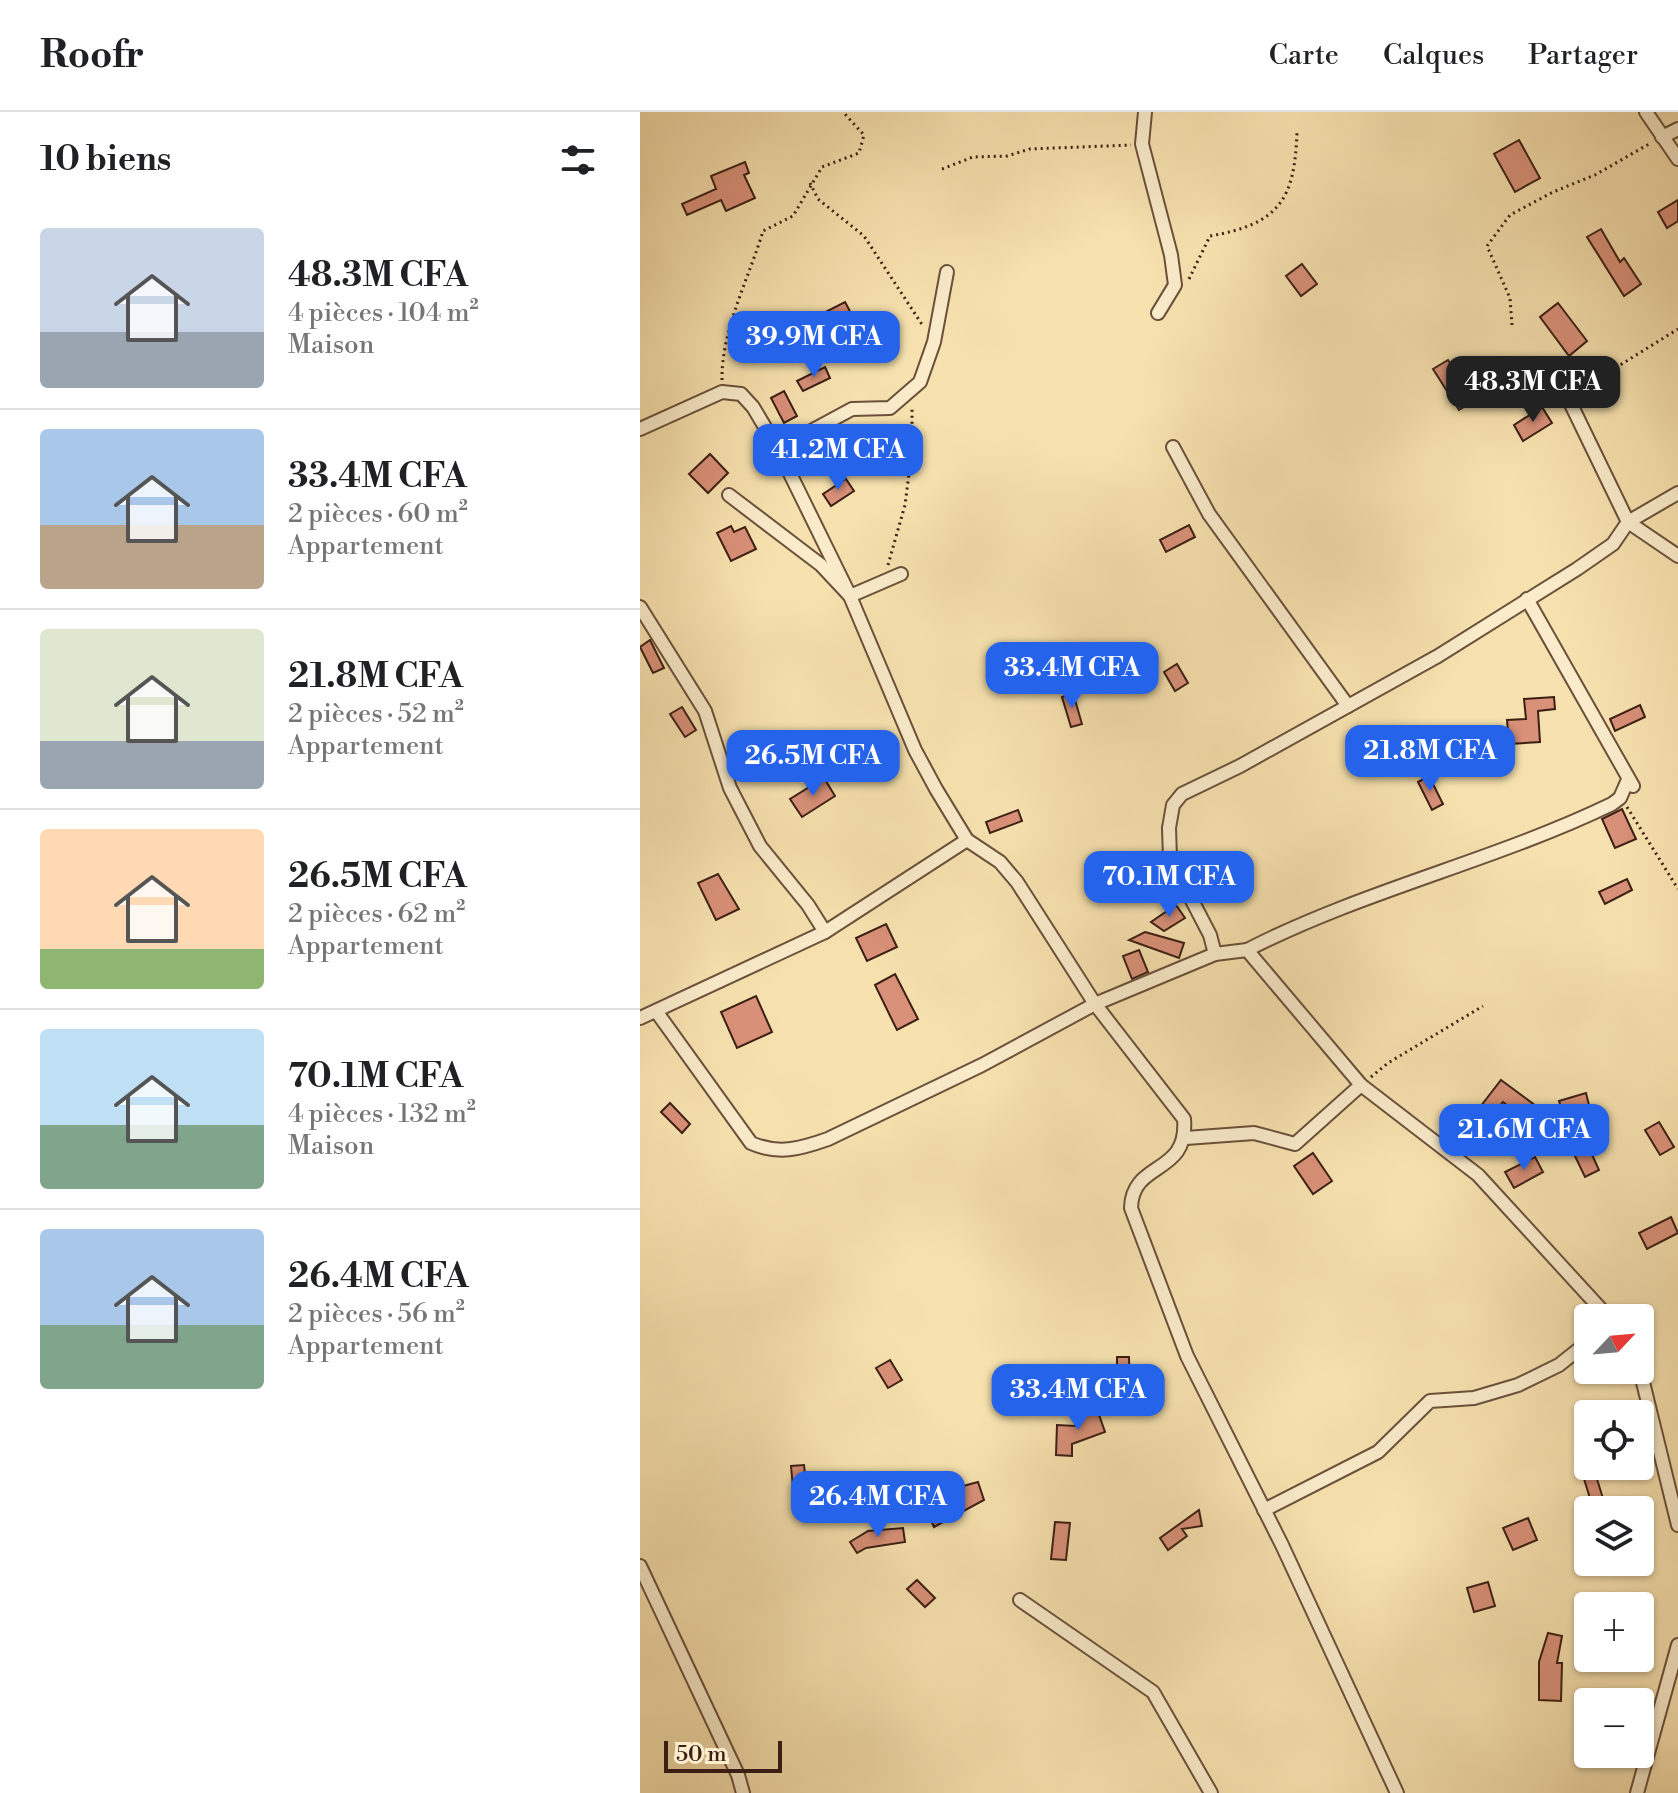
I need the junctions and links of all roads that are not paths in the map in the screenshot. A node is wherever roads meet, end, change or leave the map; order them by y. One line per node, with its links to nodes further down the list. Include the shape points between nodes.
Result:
1 (1145, 112): 7 (street, via 1142,144 1175,285)
2 (1646, 112): 4 (street)
3 (1678, 129): 4 (street)
4 (1662, 137): 5 (street)
5 (1678, 159)
6 (947, 272): 11 (street, via 934,342 920,382 890,408 852,409)
7 (1158, 313)
8 (1568, 398): 14 (street)
9 (640, 429): 11 (street, via 722,392 741,394)
10 (1173, 447): 20 (street, via 1209,514)
11 (778, 449): 17 (street)
12 (1678, 493): 14 (street)
13 (729, 495): 17 (street, via 821,565)
14 (1628, 522): 15 (street); 18 (street, via 1613,544)
15 (1678, 556)
16 (901, 574): 17 (street)
17 (850, 596): 21 (street, via 915,750)
18 (1527, 599): 20 (street); 23 (street, via 1633,786 1627,782 1620,798 1537,838 1390,887)
19 (640, 607): 22 (street, via 705,711 730,788 760,846)
20 (1348, 706): 24 (street, via 1182,794 1173,805 1170,858)
21 (967, 840): 22 (street); 25 (street, via 1009,873)
22 (825, 932): 26 (street)
23 (1247, 950): 24 (street); 28 (street)
24 (1215, 954): 25 (street)
25 (1095, 1004): 26 (street, via 828,1139 771,1152 751,1143); 29 (street, via 1184,1119)
26 (656, 1011): 27 (street)
27 (640, 1018)
28 (1361, 1085): 29 (street, via 1295,1144 1254,1133); 30 (street, via 1478,1175)
29 (1186, 1138): 33 (street, via 1179,1152 1135,1188 1131,1208 1187,1356)
30 (1596, 1304)
31 (1574, 1353): 33 (street, via 1518,1385 1474,1398 1430,1401 1378,1452)
32 (1643, 1384): 34 (street)
33 (1264, 1510): 40 (street)
34 (1678, 1525)
35 (640, 1566): 38 (street)
36 (1020, 1600): 39 (street, via 1153,1692)
37 (1678, 1645): 41 (street)
38 (743, 1793)
39 (1211, 1793)
40 (1397, 1793)
41 (1637, 1793)

